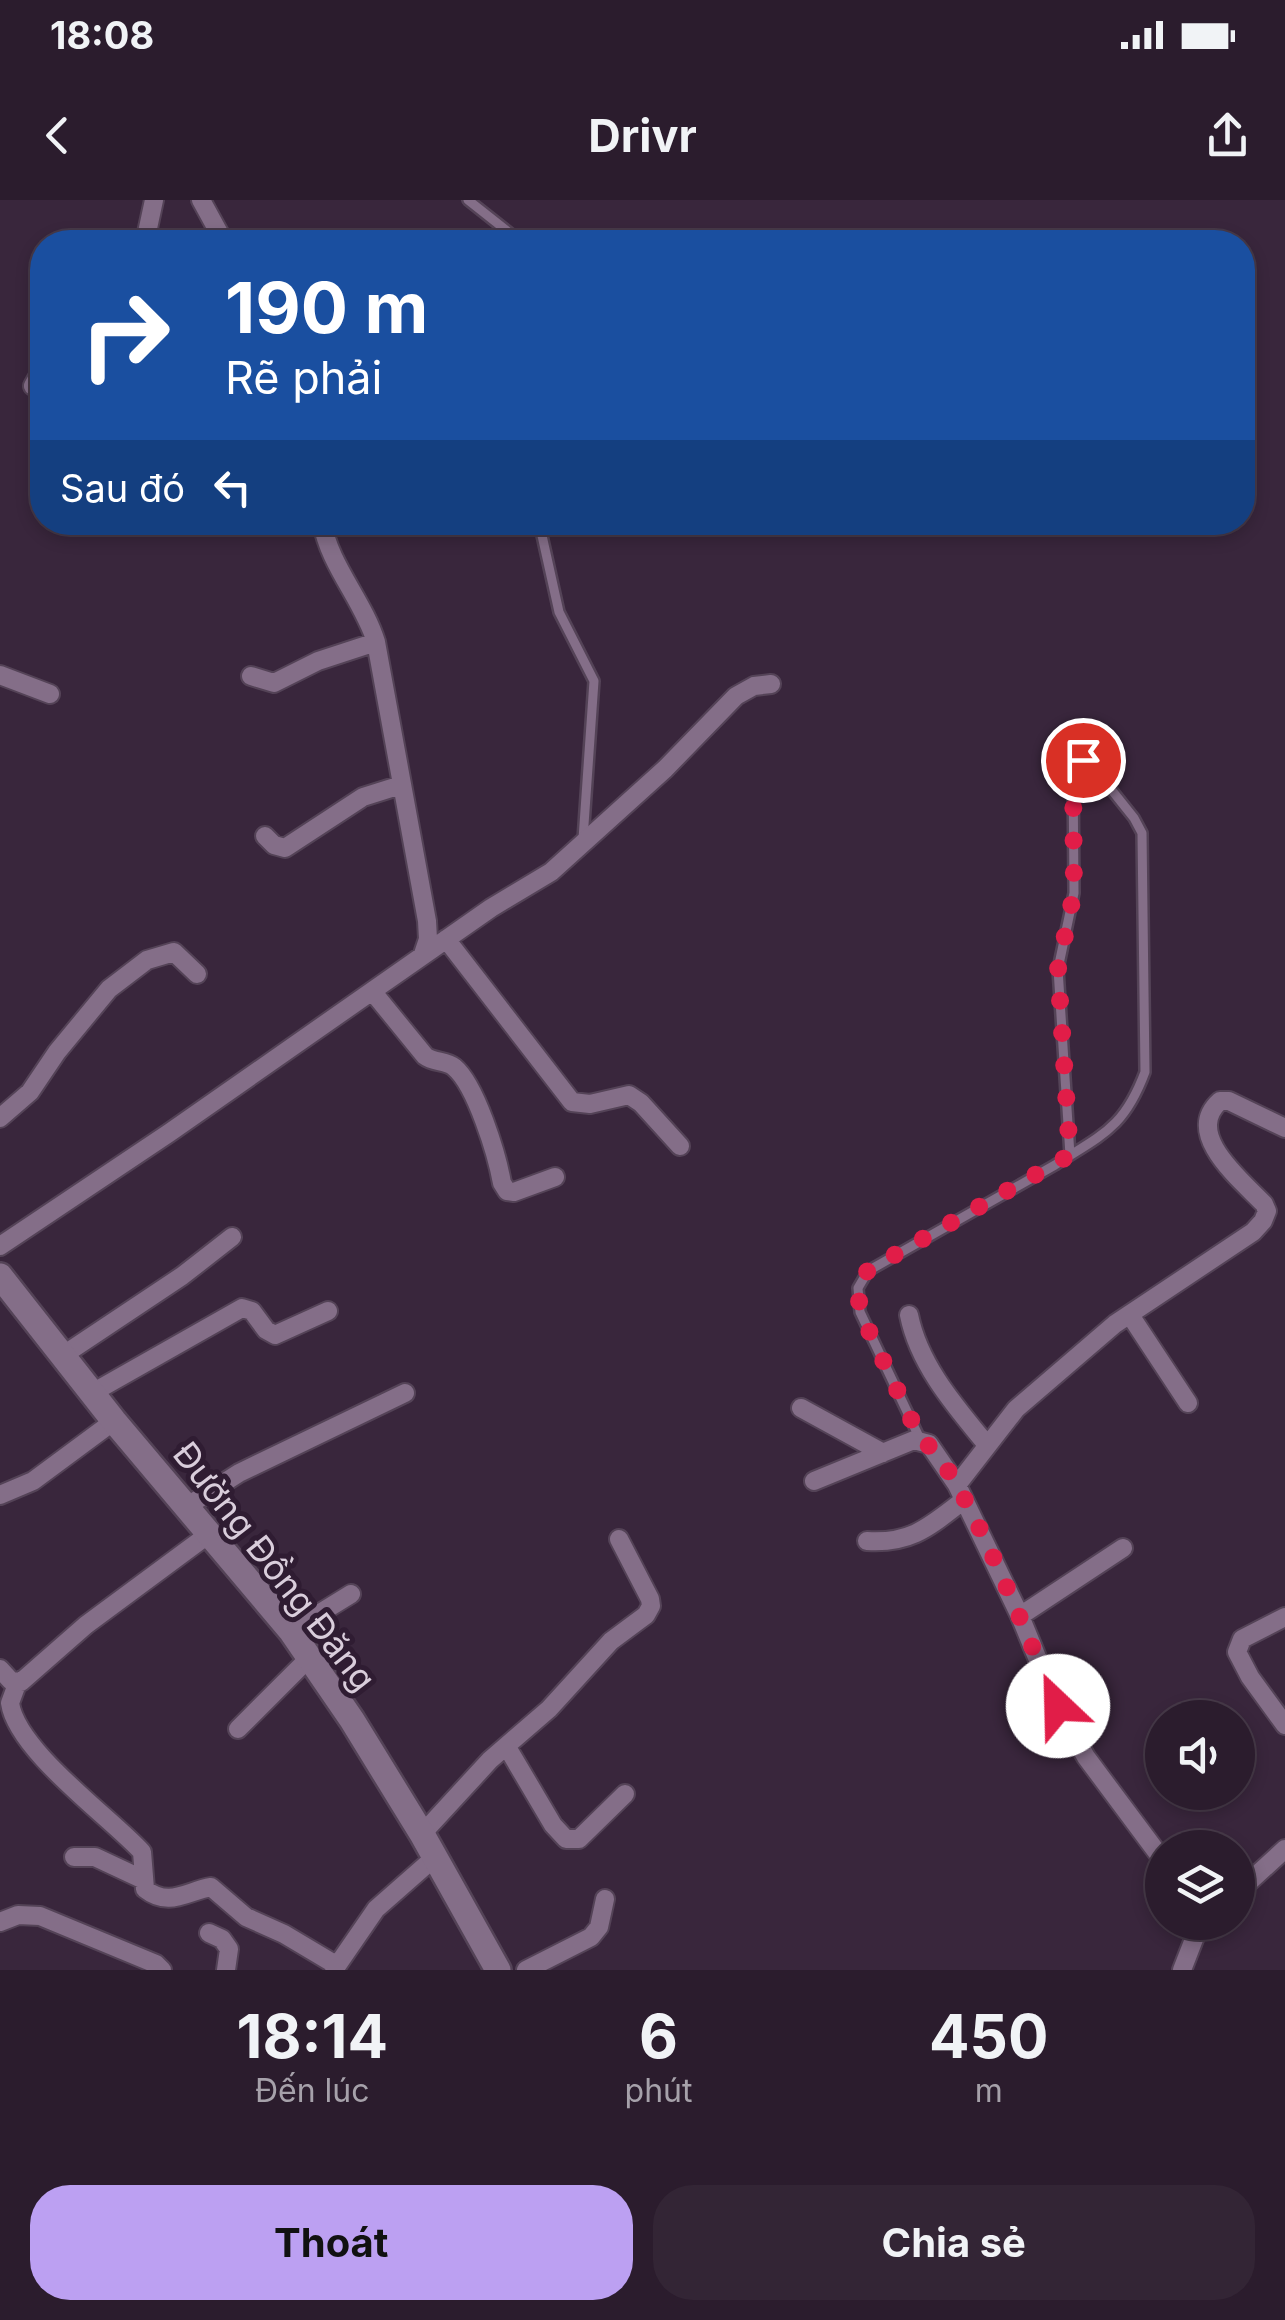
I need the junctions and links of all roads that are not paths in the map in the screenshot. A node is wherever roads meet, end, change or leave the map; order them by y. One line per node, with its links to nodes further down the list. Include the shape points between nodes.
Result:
1 (154, 200): 4 (street)
2 (201, 200): 5 (street)
3 (468, 200): 6 (lane)
4 (148, 230)
5 (217, 230)
6 (506, 230)
7 (325, 535): 9 (street)
8 (541, 535): 16 (lane, via 559,612 594,681)
9 (376, 642): 11 (street, via 274,684); 14 (street)
10 (0, 675): 13 (street)
11 (251, 676)
12 (771, 684): 16 (street, via 736,696)
13 (50, 694)
14 (401, 785): 15 (street, via 363,797 285,848); 18 (street, via 427,921)
15 (265, 836)
16 (582, 842): 17 (street, via 551,872)
17 (446, 939): 18 (street); 23 (street, via 572,1102 628,1095)
18 (424, 954): 20 (street)
19 (197, 974): 21 (street, via 174,952 132,969 92,1008 30,1092)
20 (372, 991): 25 (street, via 425,1056 460,1074 484,1118 507,1191); 27 (street)
21 (0, 1118)
22 (1285, 1128): 31 (street, via 1228,1100 1209,1112 1216,1150 1264,1204 1263,1222)
23 (680, 1146)
24 (1070, 1155): 24 (lane, via 1058,969 1074,892 1073,768 1083,760 1142,834 1145,1072 1126,1116); 38 (lane, via 860,1280 860,1312)
25 (555, 1177)
26 (232, 1237): 32 (street)
27 (0, 1246)
28 (0, 1276): 32 (main road, Đường Đồng Đăng)
29 (328, 1311): 33 (street, via 275,1335 242,1308)
30 (909, 1314): 39 (street, via 918,1348)
31 (1130, 1315): 35 (street); 39 (street, via 1016,1409)
32 (62, 1356): 33 (main road, Đường Đồng Đăng)
33 (92, 1393): 37 (main road, Đường Đồng Đăng)
34 (405, 1393): 44 (street, via 240,1473)
35 (1188, 1402)
36 (801, 1408): 40 (street)
37 (114, 1421): 43 (street, via 33,1481); 44 (main road, Đường Đồng Đăng)
38 (921, 1440): 40 (street); 42 (street)
39 (987, 1445): 42 (street)
40 (884, 1453): 41 (street)
41 (814, 1481)
42 (961, 1493): 47 (street, via 920,1534); 50 (street)
43 (0, 1495)
44 (186, 1507): 45 (main road, Đường Đồng Đăng)
45 (208, 1534): 52 (main road, Đường Đồng Đăng); 55 (street)
46 (619, 1539): 58 (street, via 651,1606)
47 (867, 1541)
48 (1123, 1548): 50 (street)
49 (351, 1594): 52 (street)
50 (1020, 1616): 61 (street, via 1086,1756)
51 (1285, 1616): 56 (street, via 1242,1638 1237,1652)
52 (291, 1631): 53 (main road, Đường Đồng Đăng)
53 (309, 1658): 57 (street); 60 (main road, Đường Đồng Đăng)
54 (0, 1669): 55 (street)
55 (18, 1684): 66 (street, via 10,1704 20,1728 76,1795 139,1848)
56 (1285, 1725)
57 (238, 1729)
58 (507, 1747): 59 (street, via 566,1839 579,1839); 60 (street)
59 (625, 1794)
60 (422, 1834): 64 (main road, Đường Đồng Đăng)
61 (1145, 1836)
62 (1285, 1849): 65 (street)
63 (74, 1858): 66 (street, via 95,1858)
64 (434, 1858): 71 (street, via 376,1909); 74 (main road, Đường Đồng Đăng)
65 (1255, 1876)
66 (142, 1878): 71 (street, via 152,1894 169,1899 211,1887 246,1918)
67 (605, 1898): 75 (street, via 591,1937)
68 (1, 1920): 72 (street, via 40,1916)
69 (209, 1933): 73 (street, via 230,1949)
70 (1194, 1940): 76 (street)
71 (335, 1968)
72 (162, 1970)
73 (226, 1970)
74 (498, 1970)
75 (526, 1970)
76 (1182, 1970)

